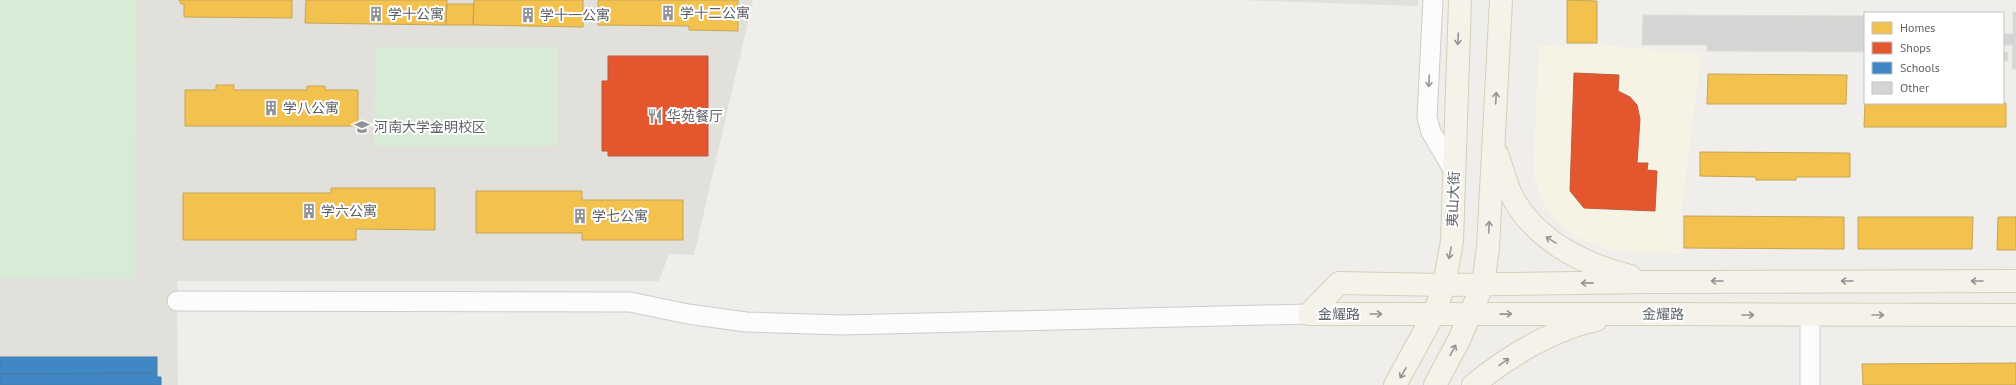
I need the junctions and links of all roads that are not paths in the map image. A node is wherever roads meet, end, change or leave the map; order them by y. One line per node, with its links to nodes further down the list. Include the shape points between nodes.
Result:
1 (1433, 0): 5 (street, one-way to 5, via 1427,117 1430,132)
2 (1460, 0): 5 (main road, 夷山大街, one-way to 5)
3 (1501, 0): 4 (main road, one-way to 3)
4 (1493, 143): 7 (main road, one-way to 4, via 1576,256 1544,236 1523,214 1510,192); 8 (main road, one-way to 4, via 1488,248)
5 (1454, 171): 9 (main road, 夷山大街, one-way to 9, via 1452,241)
6 (2016, 281): 7 (main road, 金耀路, one-way to 7)
7 (1651, 282): 8 (main road, 金耀路, one-way to 8)
8 (1483, 284): 9 (main road, 金耀路); 14 (main road)
9 (1444, 285): 12 (main road, 金耀路, via 1339,283); 13 (main road, 夷山大街)
10 (177, 301): 12 (street, via 612,301 746,322 842,325)
11 (1626, 313): 14 (main road, 金耀路, one-way to 11); 15 (main road, 金耀路, one-way to 15); 19 (main road, one-way to 11, via 1520,351 1587,322)
12 (1309, 314): 13 (main road, 金耀路, one-way to 13)
13 (1434, 314): 14 (main road, 金耀路); 17 (main road, 夷山大街, one-way to 17)
14 (1471, 314): 18 (main road, one-way to 14)
15 (1810, 315): 16 (main road, 金耀路, one-way to 16); 20 (street)
16 (2016, 315)
17 (1395, 385)
18 (1435, 385)
19 (1473, 385)
20 (1810, 385)

